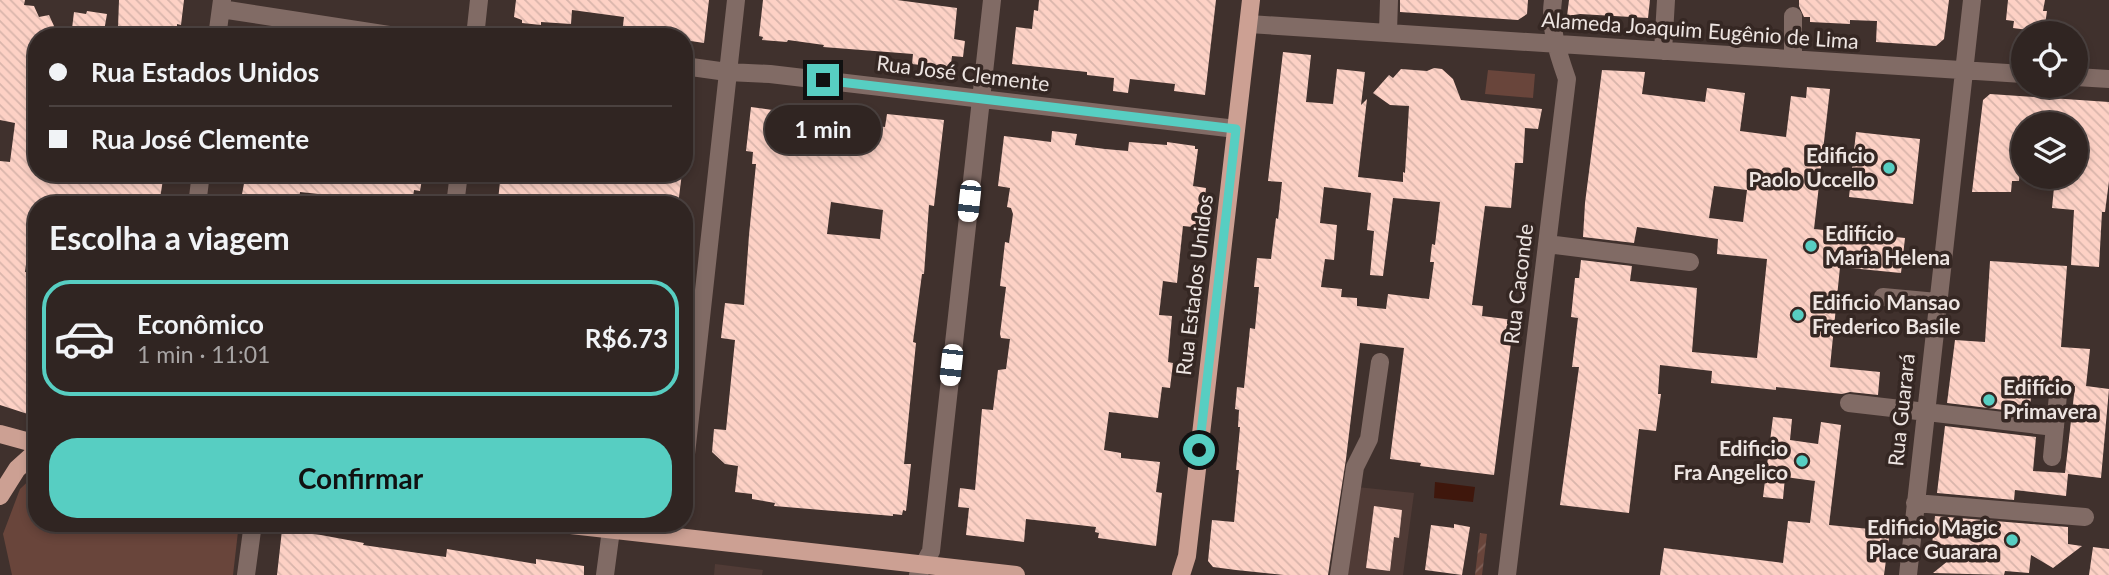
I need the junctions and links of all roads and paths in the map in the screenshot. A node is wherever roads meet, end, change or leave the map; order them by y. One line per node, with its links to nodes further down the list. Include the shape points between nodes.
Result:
1 (479, 0): 14 (street)
2 (736, 0): 21 (street)
3 (992, 0): 25 (street)
4 (1251, 0): 11 (main road, Rua Estados Unidos)
5 (1389, 0): 15 (street)
6 (1553, 0): 16 (street, Rua Caconde)
7 (1666, 0): 17 (street)
8 (1972, 0): 20 (street, Rua Guarará)
9 (221, 4): 12 (street); 13 (street)
10 (1793, 16): 18 (street)
11 (1249, 24): 15 (street, Alameda Joaquim Eugênio de Lima); 26 (main road, Rua Estados Unidos)
12 (218, 28)
13 (353, 28)
14 (476, 28)
15 (1388, 33): 16 (street, Alameda Joaquim Eugênio de Lima)
16 (1555, 44): 17 (street, Alameda Joaquim Eugênio de Lima); 27 (street, Rua Caconde, via 1567,79)
17 (1663, 51): 18 (street, Alameda Joaquim Eugênio de Lima)
18 (1793, 60): 20 (street, Alameda Joaquim Eugênio de Lima)
19 (693, 67): 21 (street, Rua José Clemente)
20 (1963, 70): 22 (street, Alameda Joaquim Eugênio de Lima); 30 (street, Rua Guarará)
21 (727, 72): 25 (street, Rua José Clemente); 32 (street)
22 (2011, 73)
23 (2088, 78): 24 (street)
24 (2109, 79)
25 (981, 99): 26 (street, Rua José Clemente); 47 (street, via 934,528 931,551)
26 (1236, 129): 51 (main road, Rua Estados Unidos, via 1187,556)
27 (1547, 244): 28 (street); 53 (street, Rua Caconde)
28 (1690, 262)
29 (1883, 298): 30 (street)
30 (1937, 302): 35 (street, Rua Guarará)
31 (1380, 362): 52 (street, via 1369,439 1355,467)
32 (693, 388)
33 (2058, 395): 36 (street)
34 (1849, 403): 35 (street)
35 (1924, 413): 36 (street); 42 (street, Rua Guarará)
36 (2055, 427): 39 (street)
37 (0, 434): 38 (main road)
38 (28, 442)
39 (2052, 457)
40 (28, 459): 41 (main road)
41 (0, 496)
42 (1915, 503): 43 (street); 54 (street, Rua Guarará)
43 (2085, 517)
44 (252, 532): 48 (street)
45 (611, 532): 49 (street)
46 (690, 532): 47 (main road)
47 (920, 570): 50 (main road)
48 (246, 575)
49 (605, 575)
50 (1016, 575)
51 (1181, 575)
52 (1339, 575)
53 (1507, 575)
54 (1908, 575)

